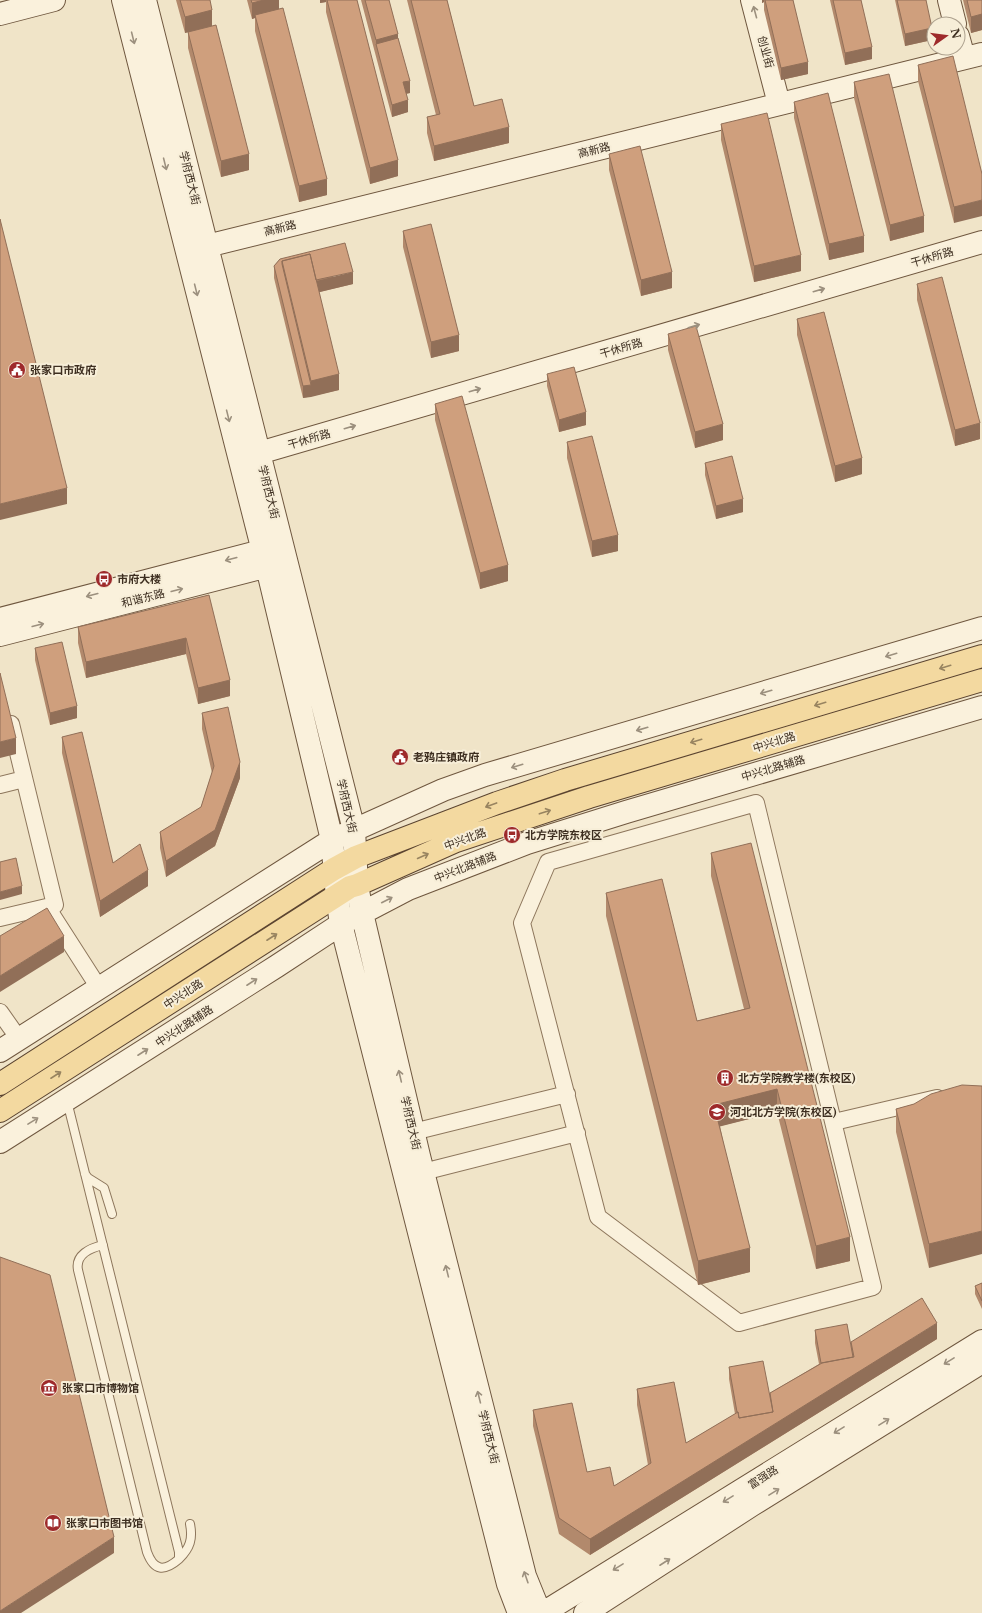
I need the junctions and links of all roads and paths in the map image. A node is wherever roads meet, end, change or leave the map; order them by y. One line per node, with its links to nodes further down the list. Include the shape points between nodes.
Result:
1 (54, 0): 6 (street)
2 (123, 0): 14 (street, 学府西大街, one-way to 14)
3 (145, 0): 12 (street, 学府西大街)
4 (752, 0): 10 (street, 创业街, one-way to 4)
5 (949, 0): 7 (street)
6 (0, 14)
7 (953, 16)
8 (966, 47): 9 (street)
9 (973, 56): 10 (street, 高新路)
10 (779, 104): 12 (street, 高新路)
11 (982, 242): 13 (street, 干休所路, one-way to 11)
12 (207, 246): 13 (street, 学府西大街)
13 (259, 453): 14 (street, 学府西大街)
14 (274, 556): 15 (street, 和谐东路, one-way to 15); 17 (street, 和谐东路, one-way to 14); 24 (street, 学府西大街); 25 (street, 学府西大街)
15 (0, 619)
16 (982, 628): 24 (street, one-way to 24, via 485,775 443,790)
17 (0, 635)
18 (982, 656): 26 (main road, 中兴北路, one-way to 26, via 566,780 446,821)
19 (982, 680): 28 (main road, 中兴北路, one-way to 19, via 456,841 589,797)
20 (982, 707): 31 (street, 中兴北路辅路, one-way to 20, via 408,889 527,843)
21 (9, 713): 22 (street)
22 (24, 779): 23 (street); 30 (street, via 55,905)
23 (0, 785)
24 (354, 830): 25 (street); 26 (street, 学府西大街)
25 (332, 840): 27 (street, 学府西大街); 34 (street)
26 (356, 857): 27 (main road, 中兴北路); 28 (street, 学府西大街)
27 (334, 869): 29 (street, 学府西大街); 38 (main road, 中兴北路)
28 (357, 885): 29 (main road, 中兴北路); 31 (street, 学府西大街)
29 (336, 896): 33 (street, 学府西大街); 42 (main road, 中兴北路, one-way to 29)
30 (47, 906): 32 (street); 34 (street)
31 (362, 913): 33 (street, 中兴北路辅路); 44 (street, 学府西大街, one-way to 31)
32 (0, 918)
33 (341, 924): 41 (street, 中兴北路辅路, one-way to 33); 55 (street, 学府西大街, via 506,1576)
34 (100, 988): 36 (street)
35 (0, 1012): 36 (street)
36 (19, 1039): 37 (street)
37 (0, 1051)
38 (0, 1084)
39 (567, 1094): 43 (street, via 522,923 548,862 756,803); 44 (street); 45 (street)
40 (952, 1094): 43 (street)
41 (66, 1100): 46 (street, 中兴北路辅路, one-way to 41); 48 (lane)
42 (0, 1111)
43 (834, 1122): 45 (street, via 873,1287 739,1323 598,1217)
44 (413, 1132): 47 (street, 学府西大街)
45 (577, 1133): 47 (street)
46 (0, 1142)
47 (423, 1172): 56 (street, 学府西大街, one-way to 47, via 525,1576)
48 (85, 1174): 49 (lane, via 104,1188); 50 (lane)
49 (112, 1214)
50 (103, 1246): 54 (lane); 54 (lane, via 91,1248 78,1260 79,1277 147,1552 152,1563 161,1568 171,1566)
51 (982, 1340): 56 (street, 富强路, one-way to 56)
52 (982, 1362): 57 (street, 富强路, one-way to 52)
53 (190, 1524): 54 (lane, via 190,1545)
54 (179, 1559)
55 (519, 1613)
56 (542, 1613)
57 (585, 1613)

